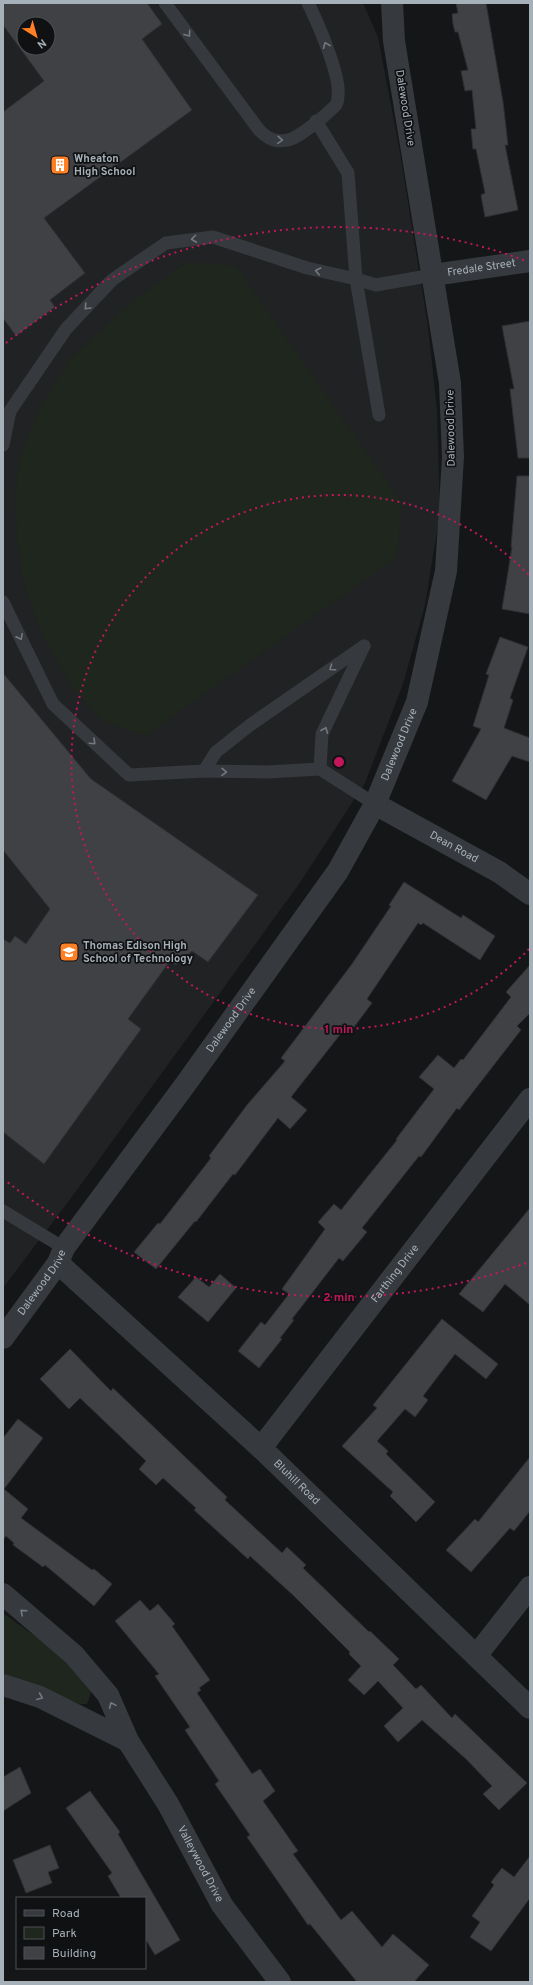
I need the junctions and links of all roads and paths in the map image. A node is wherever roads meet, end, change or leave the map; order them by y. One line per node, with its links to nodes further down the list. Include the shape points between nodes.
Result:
1 (165, 3): 6 (lane, one-way to 6, via 267,139 288,140)
2 (308, 3): 6 (lane, one-way to 2, via 336,105 339,93 330,56)
3 (376, 3): 5 (street, Dalewood Drive)
4 (392, 3): 5 (street, Dalewood Drive)
5 (394, 40): 8 (street, Dalewood Drive)
6 (316, 121): 9 (lane, via 348,173)
7 (530, 261): 8 (street, Fredale Street)
8 (433, 275): 9 (lane, via 376,284); 15 (street, Dalewood Drive, via 450,389 453,456 446,572 417,702)
9 (356, 279): 10 (lane); 11 (lane, one-way to 11, via 307,268 213,237 166,243 112,280 66,329 10,411)
10 (379, 415)
11 (3, 446)
12 (3, 602): 14 (lane, one-way to 14, via 53,704 129,775)
13 (320, 769): 14 (lane, one-way to 13, via 266,772); 14 (lane, one-way to 14, via 322,734 364,646 250,725 216,752); 15 (lane)
14 (204, 771)
15 (376, 804): 16 (street, Dean Road, via 499,872); 19 (street, Dalewood Drive, via 332,879)
16 (530, 894)
17 (530, 1099): 21 (street, Farthing Drive)
18 (3, 1211): 19 (lane)
19 (61, 1256): 20 (street, Dalewood Drive); 21 (street, Bluhill Road)
20 (3, 1338)
21 (261, 1448): 24 (street, Bluhill Road)
22 (530, 1587): 24 (street)
23 (3, 1594): 27 (street, Valleywood Drive, one-way to 23, via 108,1695 74,1656)
24 (476, 1656): 26 (street, Bluhill Road)
25 (3, 1685): 27 (street, one-way to 27, via 40,1697)
26 (530, 1708)
27 (128, 1741): 28 (street, Valleywood Drive, via 168,1804 222,1905)
28 (280, 1982)

